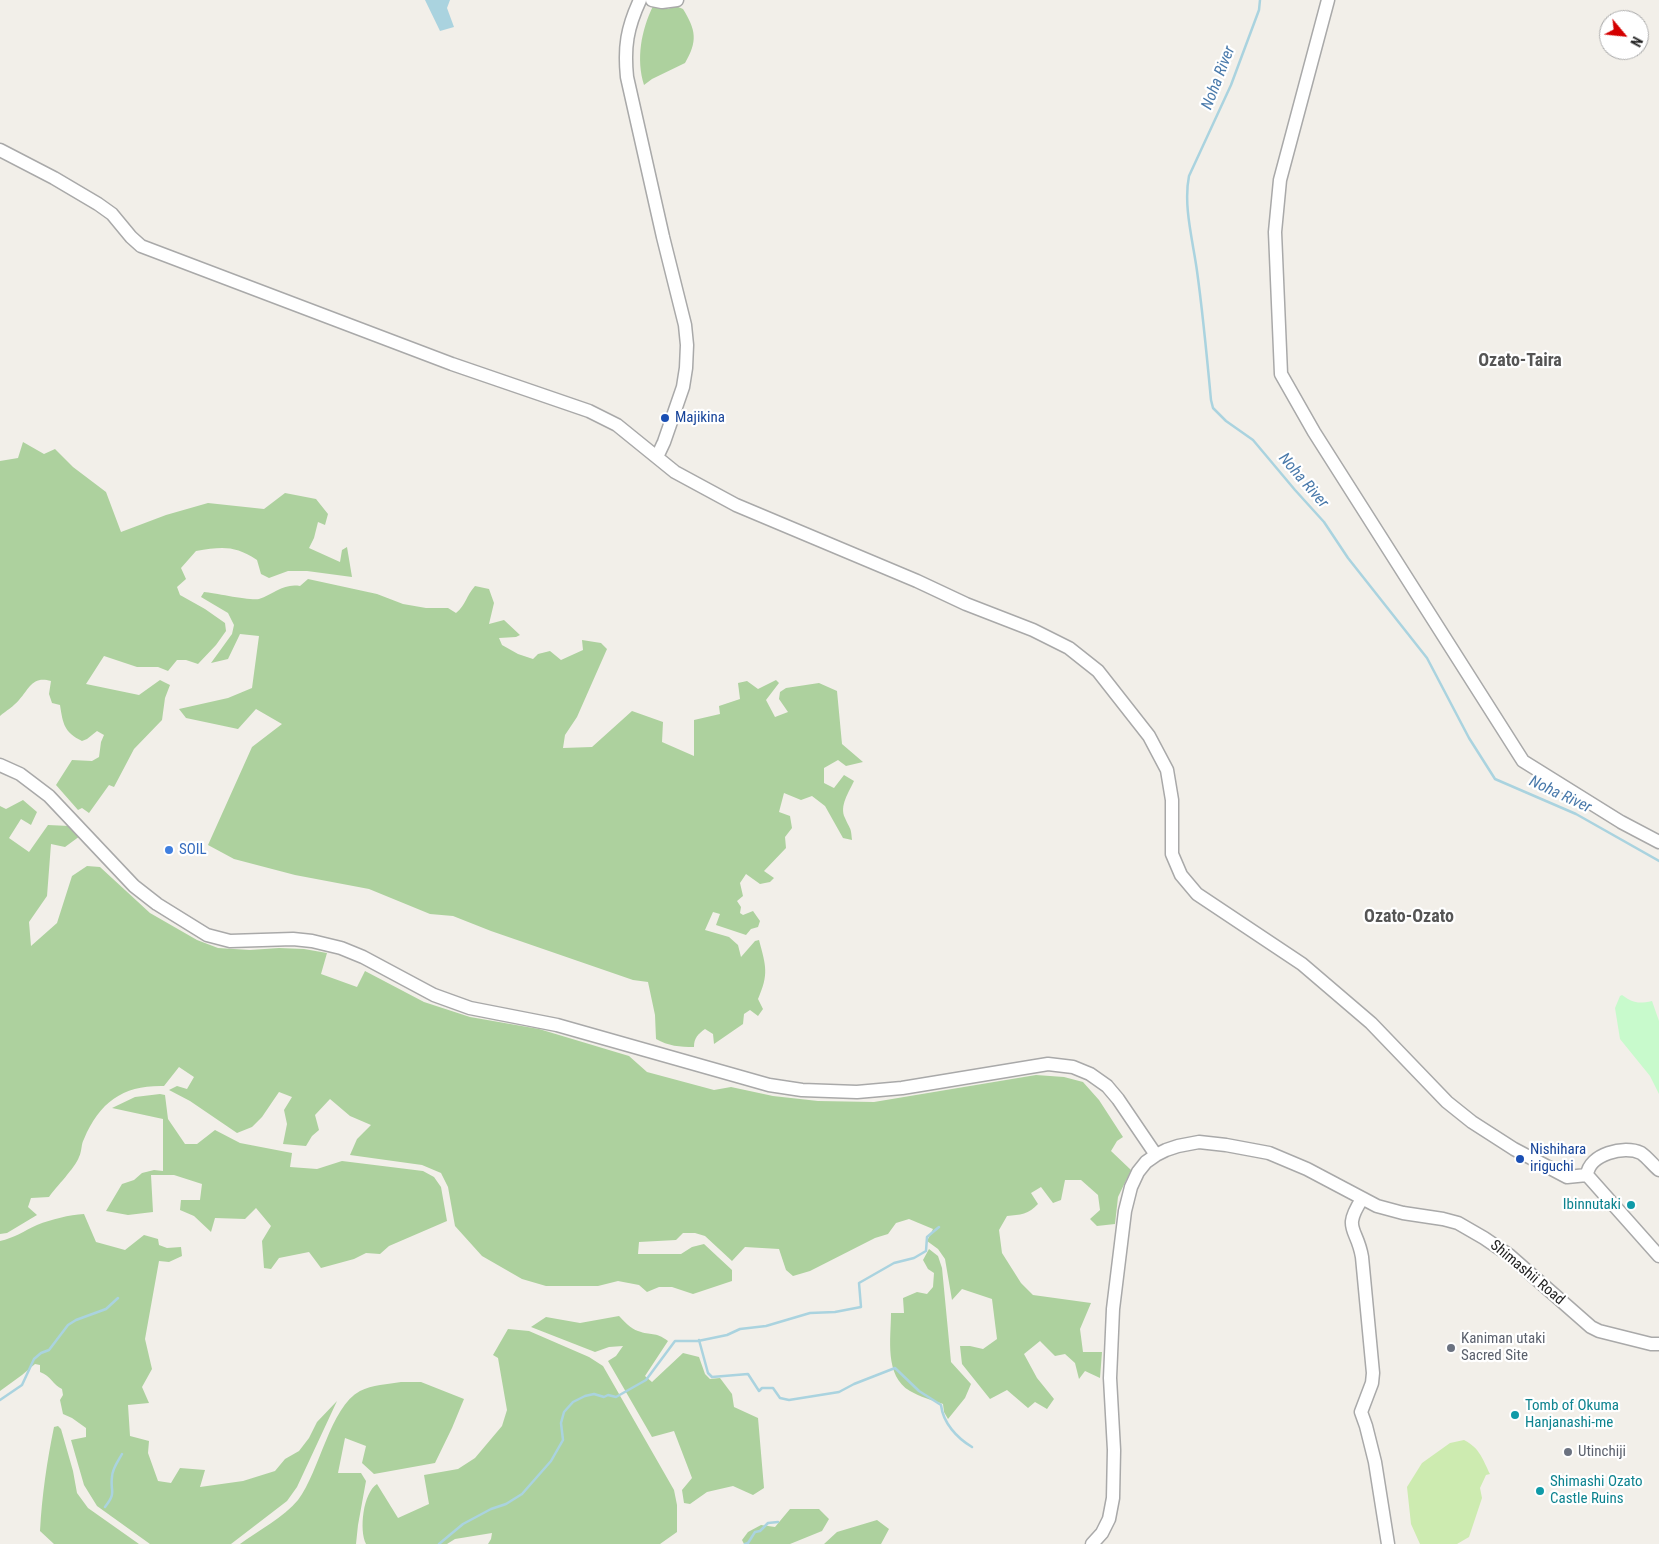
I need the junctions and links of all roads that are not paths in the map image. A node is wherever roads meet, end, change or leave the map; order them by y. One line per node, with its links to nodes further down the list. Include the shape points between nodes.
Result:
1 (640, 0): 6 (street, via 626,37 627,78 687,345 683,387)
2 (652, 0): 3 (street)
3 (677, 0)
4 (1328, 0): 8 (street, via 1280,180 1275,232 1281,374 1314,432 1523,761)
5 (0, 150): 6 (street, via 98,204 112,214 141,246 452,364 589,411 617,425)
6 (657, 457): 11 (street, via 675,472 736,505 1069,648 1098,671 1149,736 1167,770 1172,800 1172,854 1181,875 1197,894 1302,964 1370,1023 1447,1102 1472,1122 1567,1177)
7 (0, 765): 9 (street, via 20,774 49,796 134,886 207,935 230,941 293,939 341,948 434,995 463,1006 557,1025 734,1076 802,1090 865,1092 1048,1064 1073,1067 1107,1086)
8 (1659, 842)
9 (1156, 1155): 12 (street, Shimashii Road, via 1191,1143 1254,1150 1279,1156); 15 (street, via 1146,1162 1134,1179 1125,1211 1110,1378 1113,1498 1109,1520)
10 (1659, 1170): 11 (street, via 1640,1153 1616,1150 1591,1165)
11 (1587, 1175): 13 (street)
12 (1362, 1199): 14 (street, Shimashii Road, via 1392,1210 1443,1219 1471,1230 1508,1255 1591,1327); 16 (street, via 1351,1218 1351,1227 1360,1245 1373,1373 1361,1412 1373,1454)
13 (1659, 1256)
14 (1659, 1344)
15 (1092, 1544)
16 (1388, 1544)

